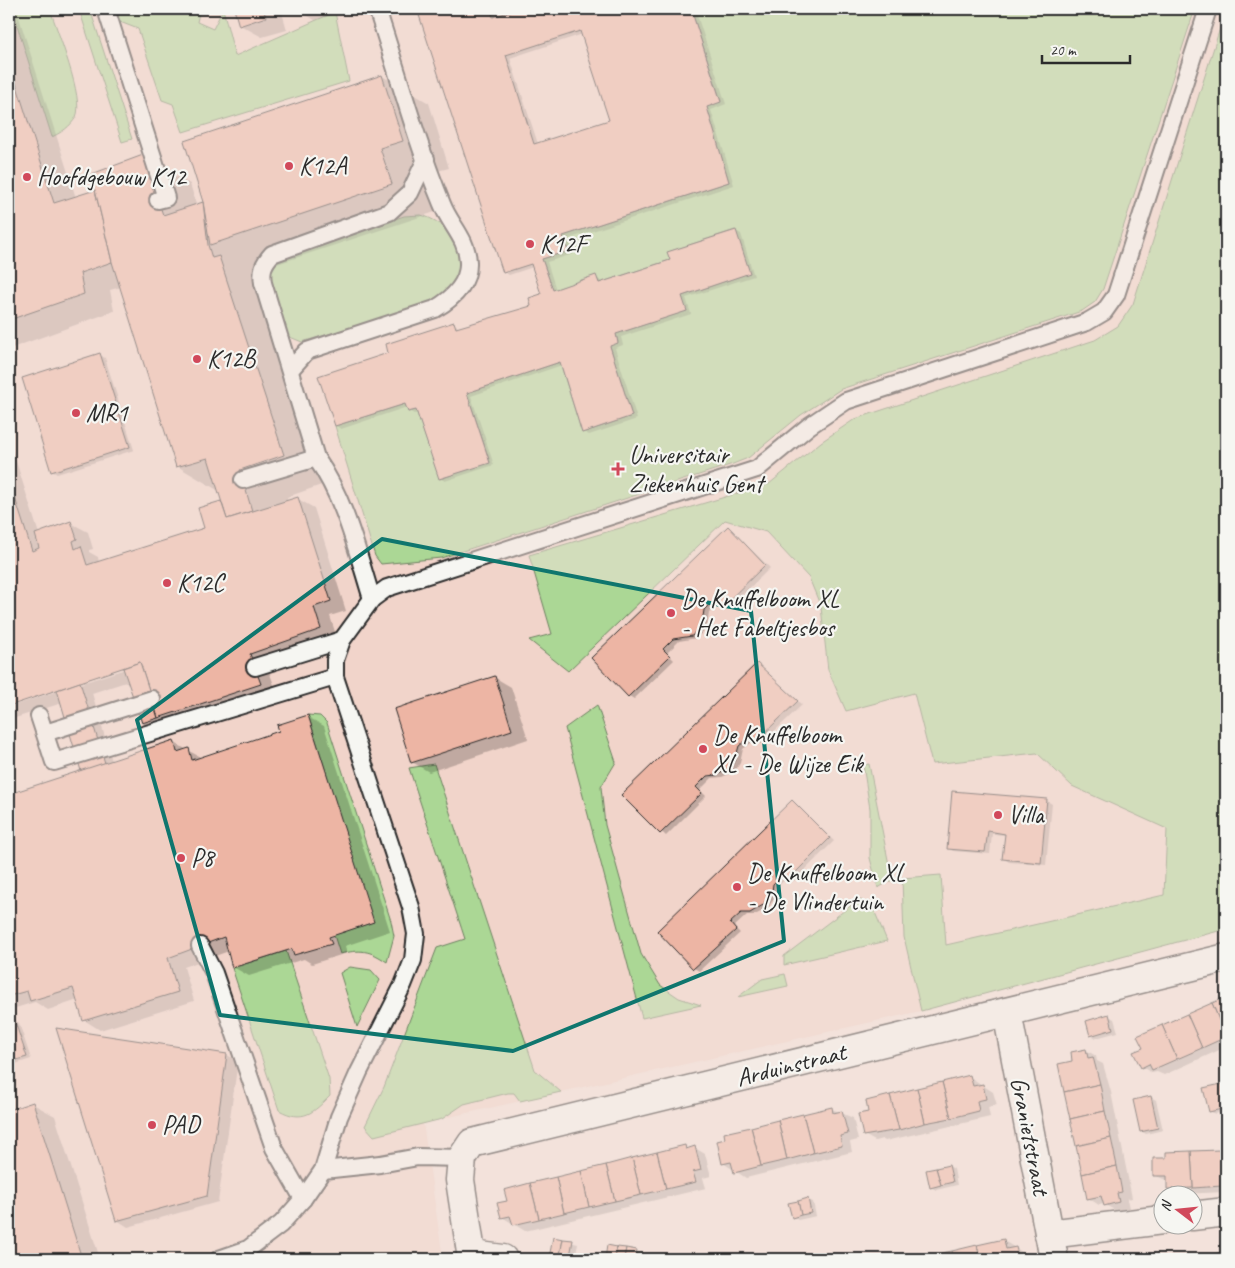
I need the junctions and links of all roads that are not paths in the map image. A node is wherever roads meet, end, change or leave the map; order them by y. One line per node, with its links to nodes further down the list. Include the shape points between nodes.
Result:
1 (106, 9): 5 (lane, via 166,198)
2 (377, 9): 4 (lane)
3 (1208, 9): 9 (lane, via 1116,295 1104,312 1087,322 846,401 757,469 498,554 409,579 387,588)
4 (426, 159): 6 (lane, via 410,193 389,212 272,254 264,262 261,271 263,283); 6 (lane, via 443,206 466,244 468,264 463,284 451,300 435,309 307,351)
5 (158, 200)
6 (290, 370): 7 (lane)
7 (316, 458): 8 (lane); 9 (lane, via 327,473 342,508)
8 (243, 480)
9 (372, 599): 10 (lane)
10 (342, 640): 11 (lane); 12 (lane, via 335,660)
11 (255, 667)
12 (335, 677): 15 (lane, via 54,762); 20 (lane, via 411,908 416,934 413,960 339,1117)
13 (152, 699): 15 (lane)
14 (39, 716): 15 (lane)
15 (45, 733)
16 (200, 946): 21 (lane, via 214,973 274,1148)
17 (1226, 958): 18 (street, Arduinstraat)
18 (1007, 1012): 19 (street, Arduinstraat, via 472,1142); 25 (street, Granietstraat)
19 (462, 1158): 20 (lane, via 418,1157); 27 (street, via 460,1180)
20 (323, 1170): 21 (lane)
21 (304, 1199): 26 (lane)
22 (1226, 1212): 23 (street)
23 (1202, 1215)
24 (1152, 1222): 25 (street)
25 (1051, 1247)
26 (243, 1256): 28 (lane)
27 (472, 1257): 29 (street)
28 (219, 1259)
29 (503, 1259)

